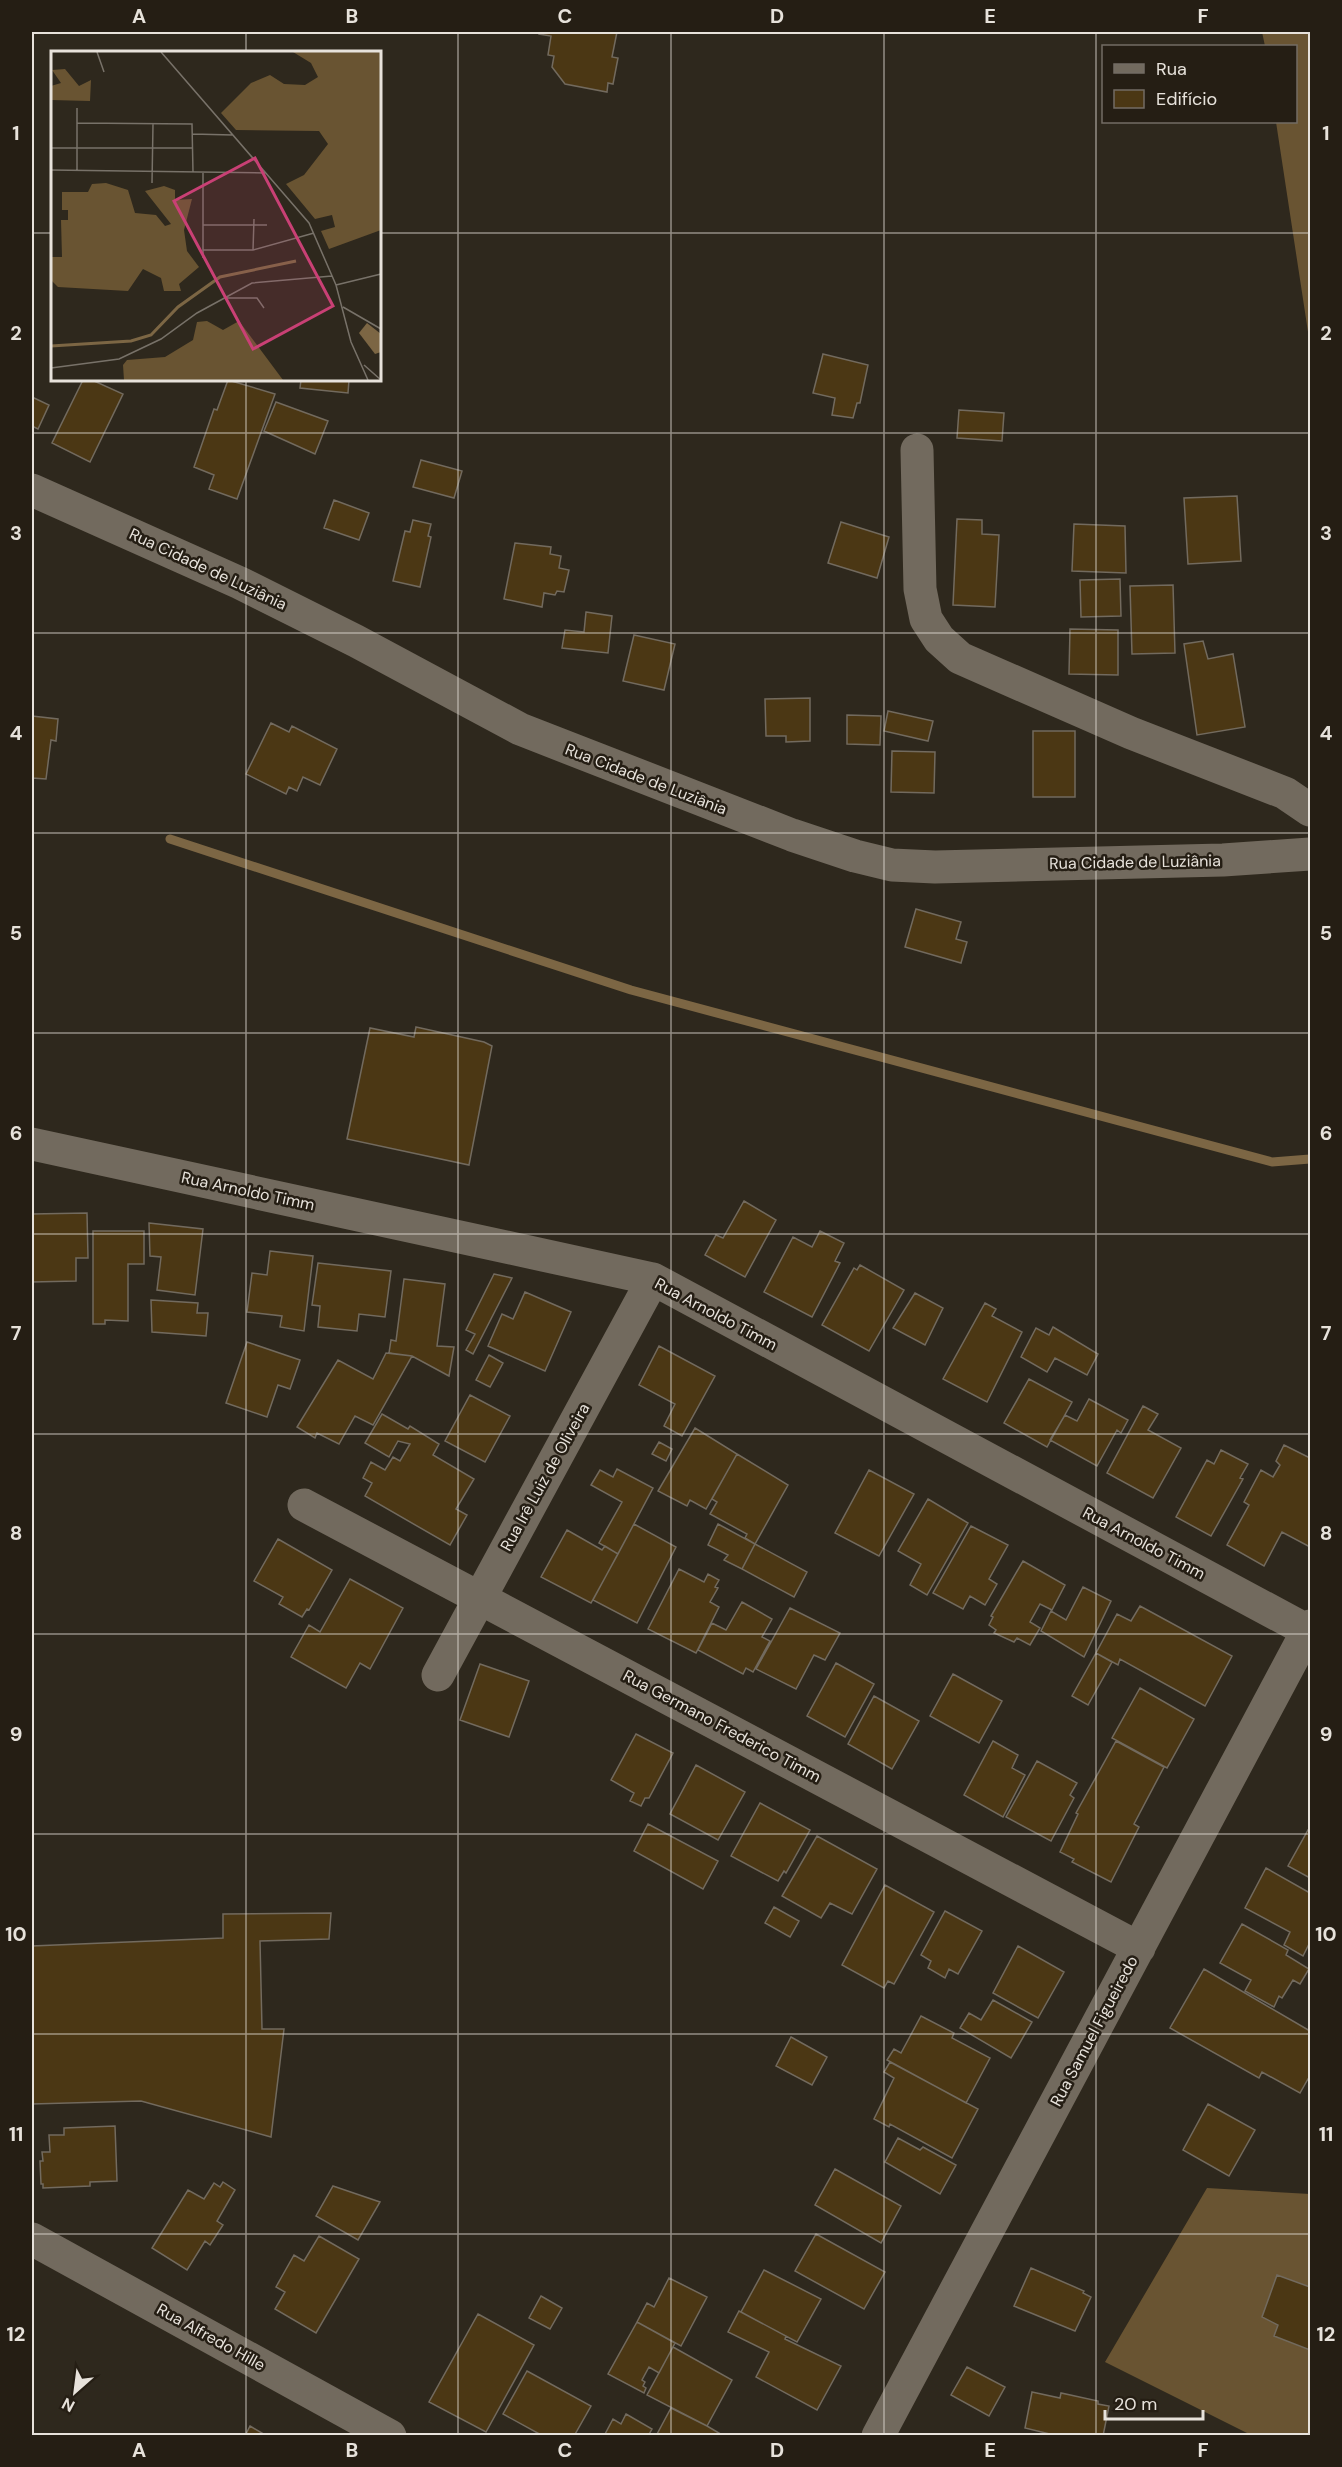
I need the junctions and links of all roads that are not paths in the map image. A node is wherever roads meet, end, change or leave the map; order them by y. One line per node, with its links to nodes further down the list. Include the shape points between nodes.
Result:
1 (917, 450): 3 (street, via 920,589 926,619 939,639 960,658 1131,733 1285,793)
2 (32, 489): 4 (street, Rua Cidade de Luziânia, via 240,583 520,729 855,856 892,865 935,867)
3 (1311, 810)
4 (1311, 854)
5 (32, 1144): 6 (street, Rua Arnoldo Timm)
6 (653, 1279): 8 (street, Rua Irê Luiz de Oliveira); 9 (street, Rua Arnoldo Timm)
7 (304, 1504): 8 (street, Rua Germano Frederico Timm)
8 (480, 1598): 10 (street, Rua Irê Luiz de Oliveira); 11 (street, Rua Germano Frederico Timm)
9 (1309, 1628): 11 (street, Rua Samuel Figueiredo)
10 (438, 1675)
11 (1139, 1948): 14 (street, Rua Samuel Figueiredo)
12 (32, 2240): 13 (street, Rua Alfredo Hille)
13 (390, 2436)
14 (878, 2436)

